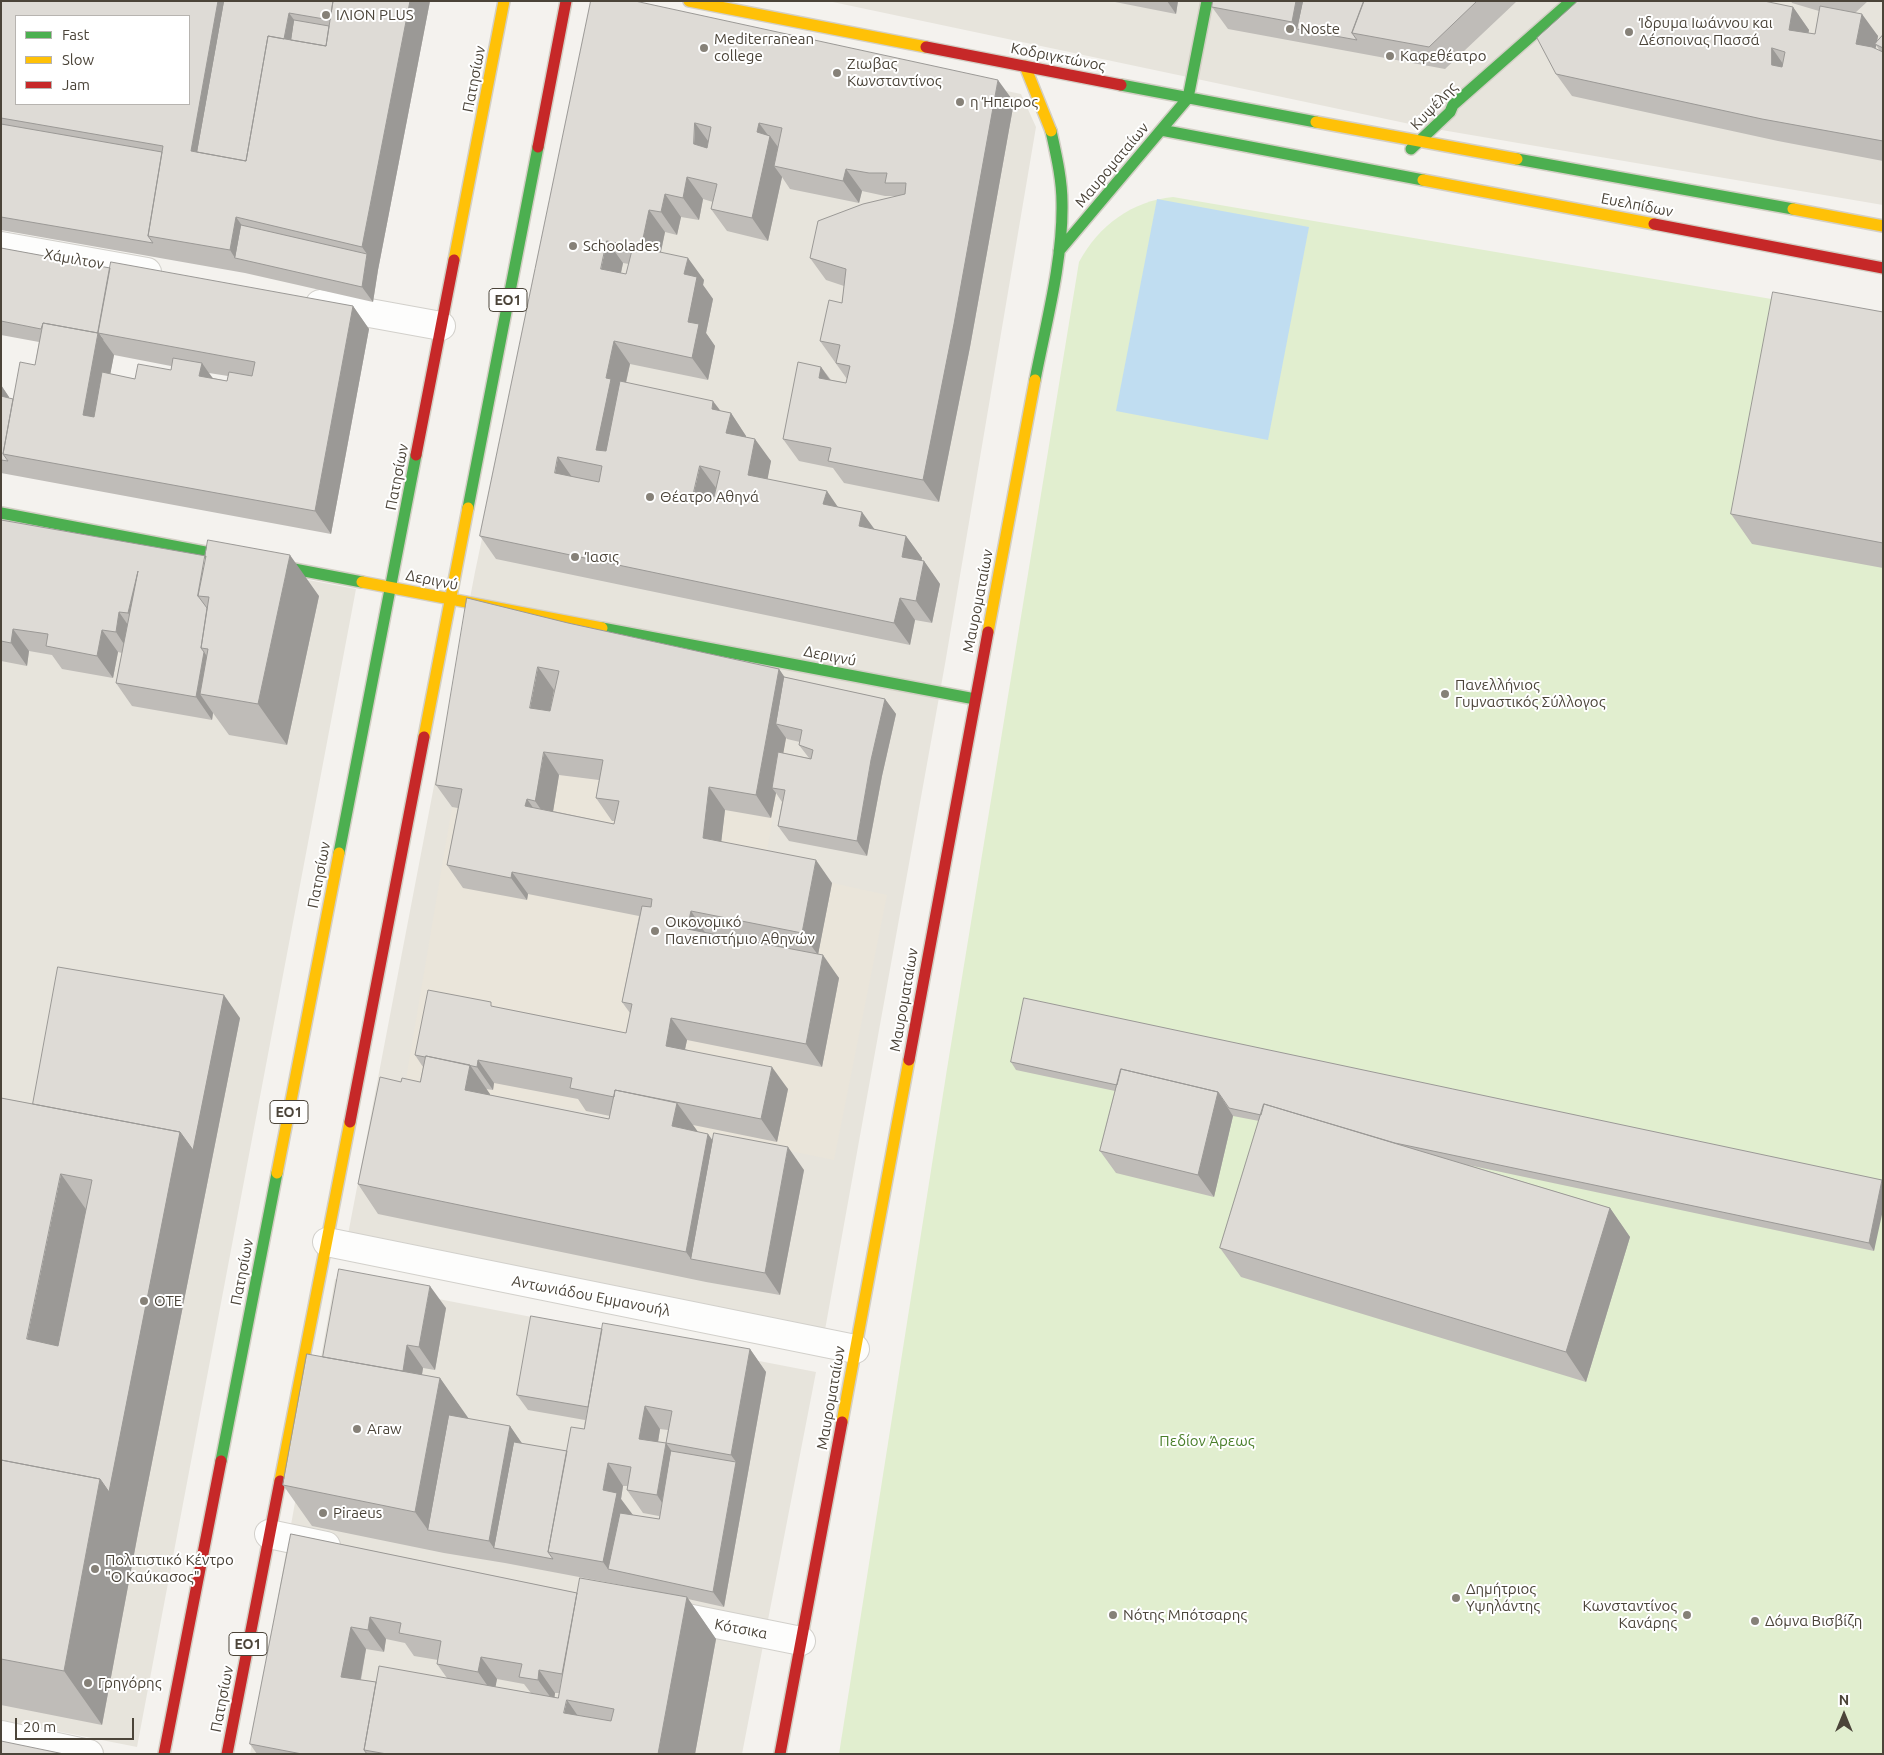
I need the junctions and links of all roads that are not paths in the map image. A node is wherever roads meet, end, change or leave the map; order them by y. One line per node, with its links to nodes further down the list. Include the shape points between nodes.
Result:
1 (504, 1): 17 (main road, Πατησίων / ΕΟ1)
2 (566, 1): 20 (main road, Πατησίων / ΕΟ1)
3 (689, 1): 6 (main road, Κοδριγκτώνος)
4 (1207, 1): 7 (main road)
5 (1571, 1): 9 (main road, Κυψέλης, via 1453,105 1450,112)
6 (1025, 66): 7 (main road, Κοδριγκτώνος); 13 (main road, Μαυροματαίων, via 1050,128 1056,154 1062,202)
7 (1188, 98): 8 (main road, Μαυροματαίων); 9 (main road, Κοδριγκτώνος)
8 (1161, 130): 10 (main road); 13 (main road, Μαυροματαίων)
9 (1421, 140): 10 (main road, Κυψέλης); 11 (main road, Ευελπίδων)
10 (1393, 166): 14 (main road, Ευελπίδων)
11 (1883, 226)
12 (1, 246): 15 (street, Χάμιλτον)
13 (1059, 251): 21 (main road, Μαυροματαίων)
14 (1883, 268)
15 (168, 276)
16 (296, 300): 17 (street)
17 (441, 326): 19 (main road, Πατησίων / ΕΟ1)
18 (1, 513): 19 (main road, Δεριγνύ)
19 (390, 587): 20 (main road, Δεριγνύ); 30 (main road, Πατησίων / ΕΟ1)
20 (450, 599): 21 (main road, Δεριγνύ); 22 (main road, Πατησίων / ΕΟ1)
21 (975, 698): 23 (main road, Μαυροματαίων)
22 (327, 1242): 23 (street, Αντωνιάδου Εμμανουήλ); 24 (main road, Πατησίων / ΕΟ1)
23 (855, 1349): 27 (main road, Μαυροματαίων)
24 (269, 1534): 25 (street); 31 (main road, Πατησίων / ΕΟ1)
25 (352, 1551)
26 (642, 1609): 27 (street, Κότσικα)
27 (801, 1641): 32 (main road, Μαυροματαίων)
28 (1, 1735): 29 (street)
29 (89, 1754)
30 (164, 1754)
31 (227, 1754)
32 (780, 1754)

